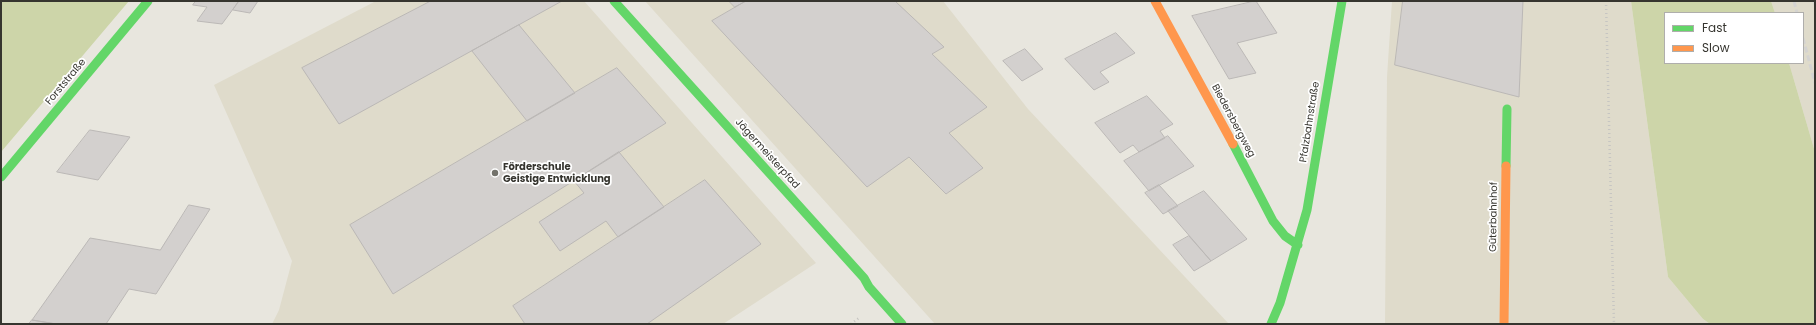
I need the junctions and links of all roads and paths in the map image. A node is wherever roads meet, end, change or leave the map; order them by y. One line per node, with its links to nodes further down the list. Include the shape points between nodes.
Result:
1 (148, 1): 7 (street, Forststraße)
2 (614, 1): 9 (street, Jägermeisterpfad, via 864,278)
3 (1155, 1): 8 (street, Biedersbergweg, via 1273,222 1285,236)
4 (1342, 1): 8 (street, Pfalzbahnstraße, via 1307,210)
5 (1606, 1): 12 (path)
6 (1507, 109): 11 (street, Güterbahnhof)
7 (1, 177)
8 (1298, 245): 10 (street, Pfalzbahnstraße)
9 (902, 324)
10 (1271, 324)
11 (1504, 324)
12 (1614, 324)

